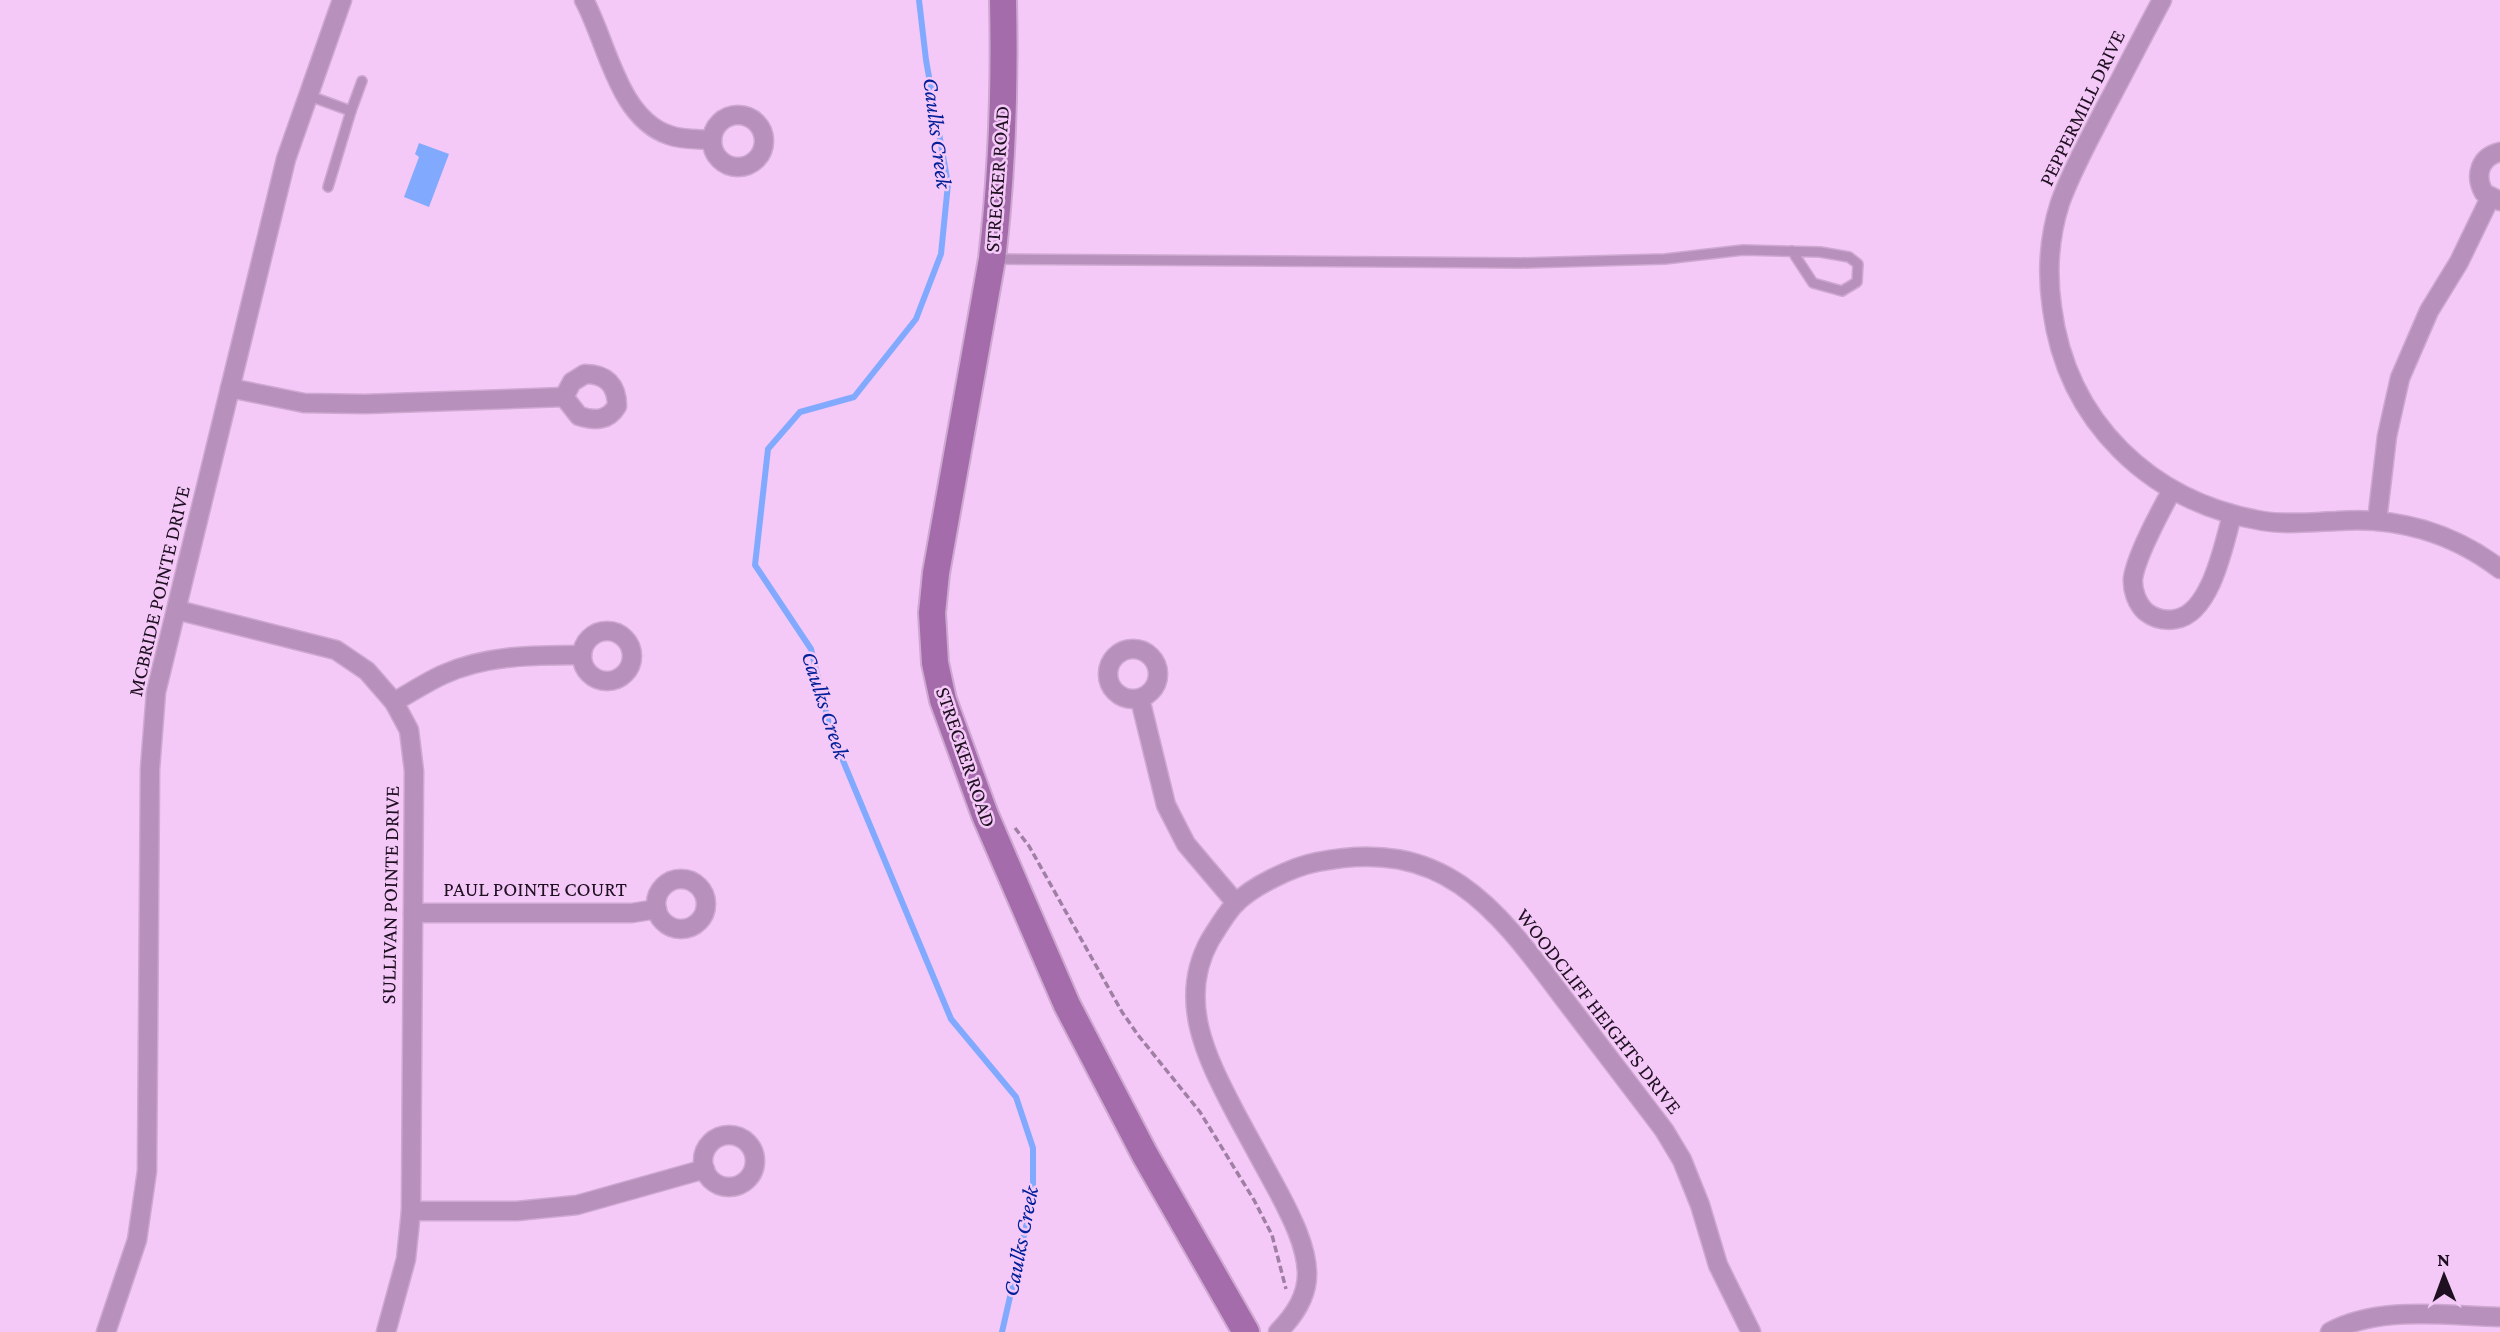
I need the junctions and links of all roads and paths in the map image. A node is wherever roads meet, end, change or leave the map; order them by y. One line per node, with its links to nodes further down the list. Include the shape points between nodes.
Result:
1 (342, 0): 6 (street, MCBRIDE POINTE DRIVE)
2 (584, 0): 8 (street, via 634,110 668,135)
3 (1003, 0): 13 (street, STRECKER ROAD, via 1004,68)
4 (2162, 0): 16 (street, PEPPERMILL DRIVE, via 2060,204 2050,253 2050,291 2062,355 2084,403 2127,457)
5 (362, 81): 7 (lane)
6 (307, 95): 7 (lane); 14 (street, MCBRIDE POINTE DRIVE, via 286,159)
7 (351, 111): 10 (lane)
8 (712, 140)
9 (2500, 152): 11 (street, via 2489,156 2479,169 2480,185)
10 (328, 187)
11 (2495, 200): 18 (street, via 2429,311 2400,378 2387,436)
12 (1792, 251): 12 (lane, via 1849,257 1858,264 1857,282 1842,291 1813,283); 13 (lane, via 1521,263)
13 (992, 259): 24 (street, STRECKER ROAD, via 932,613 943,699)
14 (230, 388): 15 (street, via 304,403); 20 (street, MCBRIDE POINTE DRIVE)
15 (564, 397)
16 (2172, 490): 17 (street, PEPPERMILL DRIVE); 17 (street, via 2133,579 2138,602 2158,619 2182,618 2198,607 2221,556)
17 (2232, 515): 18 (street, PEPPERMILL DRIVE, via 2289,523)
18 (2378, 521): 19 (street, PEPPERMILL DRIVE, via 2444,536)
19 (2500, 569)
20 (177, 610): 23 (street, SULLIVAN POINTE DRIVE, via 337,650 367,671); 32 (street, MCBRIDE POINTE DRIVE, via 156,692 150,769 147,1171 137,1240)
21 (582, 655): 23 (street, via 507,657 471,665)
22 (1140, 699): 25 (street, via 1166,805 1186,844)
23 (394, 702): 27 (street, SULLIVAN POINTE DRIVE, via 409,730 414,771)
24 (985, 815): 31 (path, via 1018,830 1122,1012 1200,1112 1247,1189 1272,1235); 34 (street, STRECKER ROAD, via 1067,1006)
25 (1236, 903): 31 (street, WOODCLIFF HEIGHTS DRIVE, via 1209,942 1196,978 1198,1024 1208,1061 1300,1240 1307,1273); 36 (street, WOODCLIFF HEIGHTS DRIVE, via 1269,880 1305,865 1346,856 1382,856 1417,863 1448,876 1485,903 1518,937 1664,1130 1682,1160 1718,1265)
26 (656, 909): 27 (street, PAUL POINTE COURT, via 632,913)
27 (413, 913): 29 (street, SULLIVAN POINTE DRIVE)
28 (705, 1169): 29 (street, via 577,1205 517,1211)
29 (411, 1211): 33 (street, SULLIVAN POINTE DRIVE, via 406,1259)
30 (2500, 1317): 37 (street, via 2371,1317)
31 (1292, 1318): 35 (street, WOODCLIFF HEIGHTS DRIVE)
32 (106, 1332)
33 (386, 1332)
34 (1246, 1332)
35 (1278, 1332)
36 (1751, 1332)
37 (2330, 1332)

